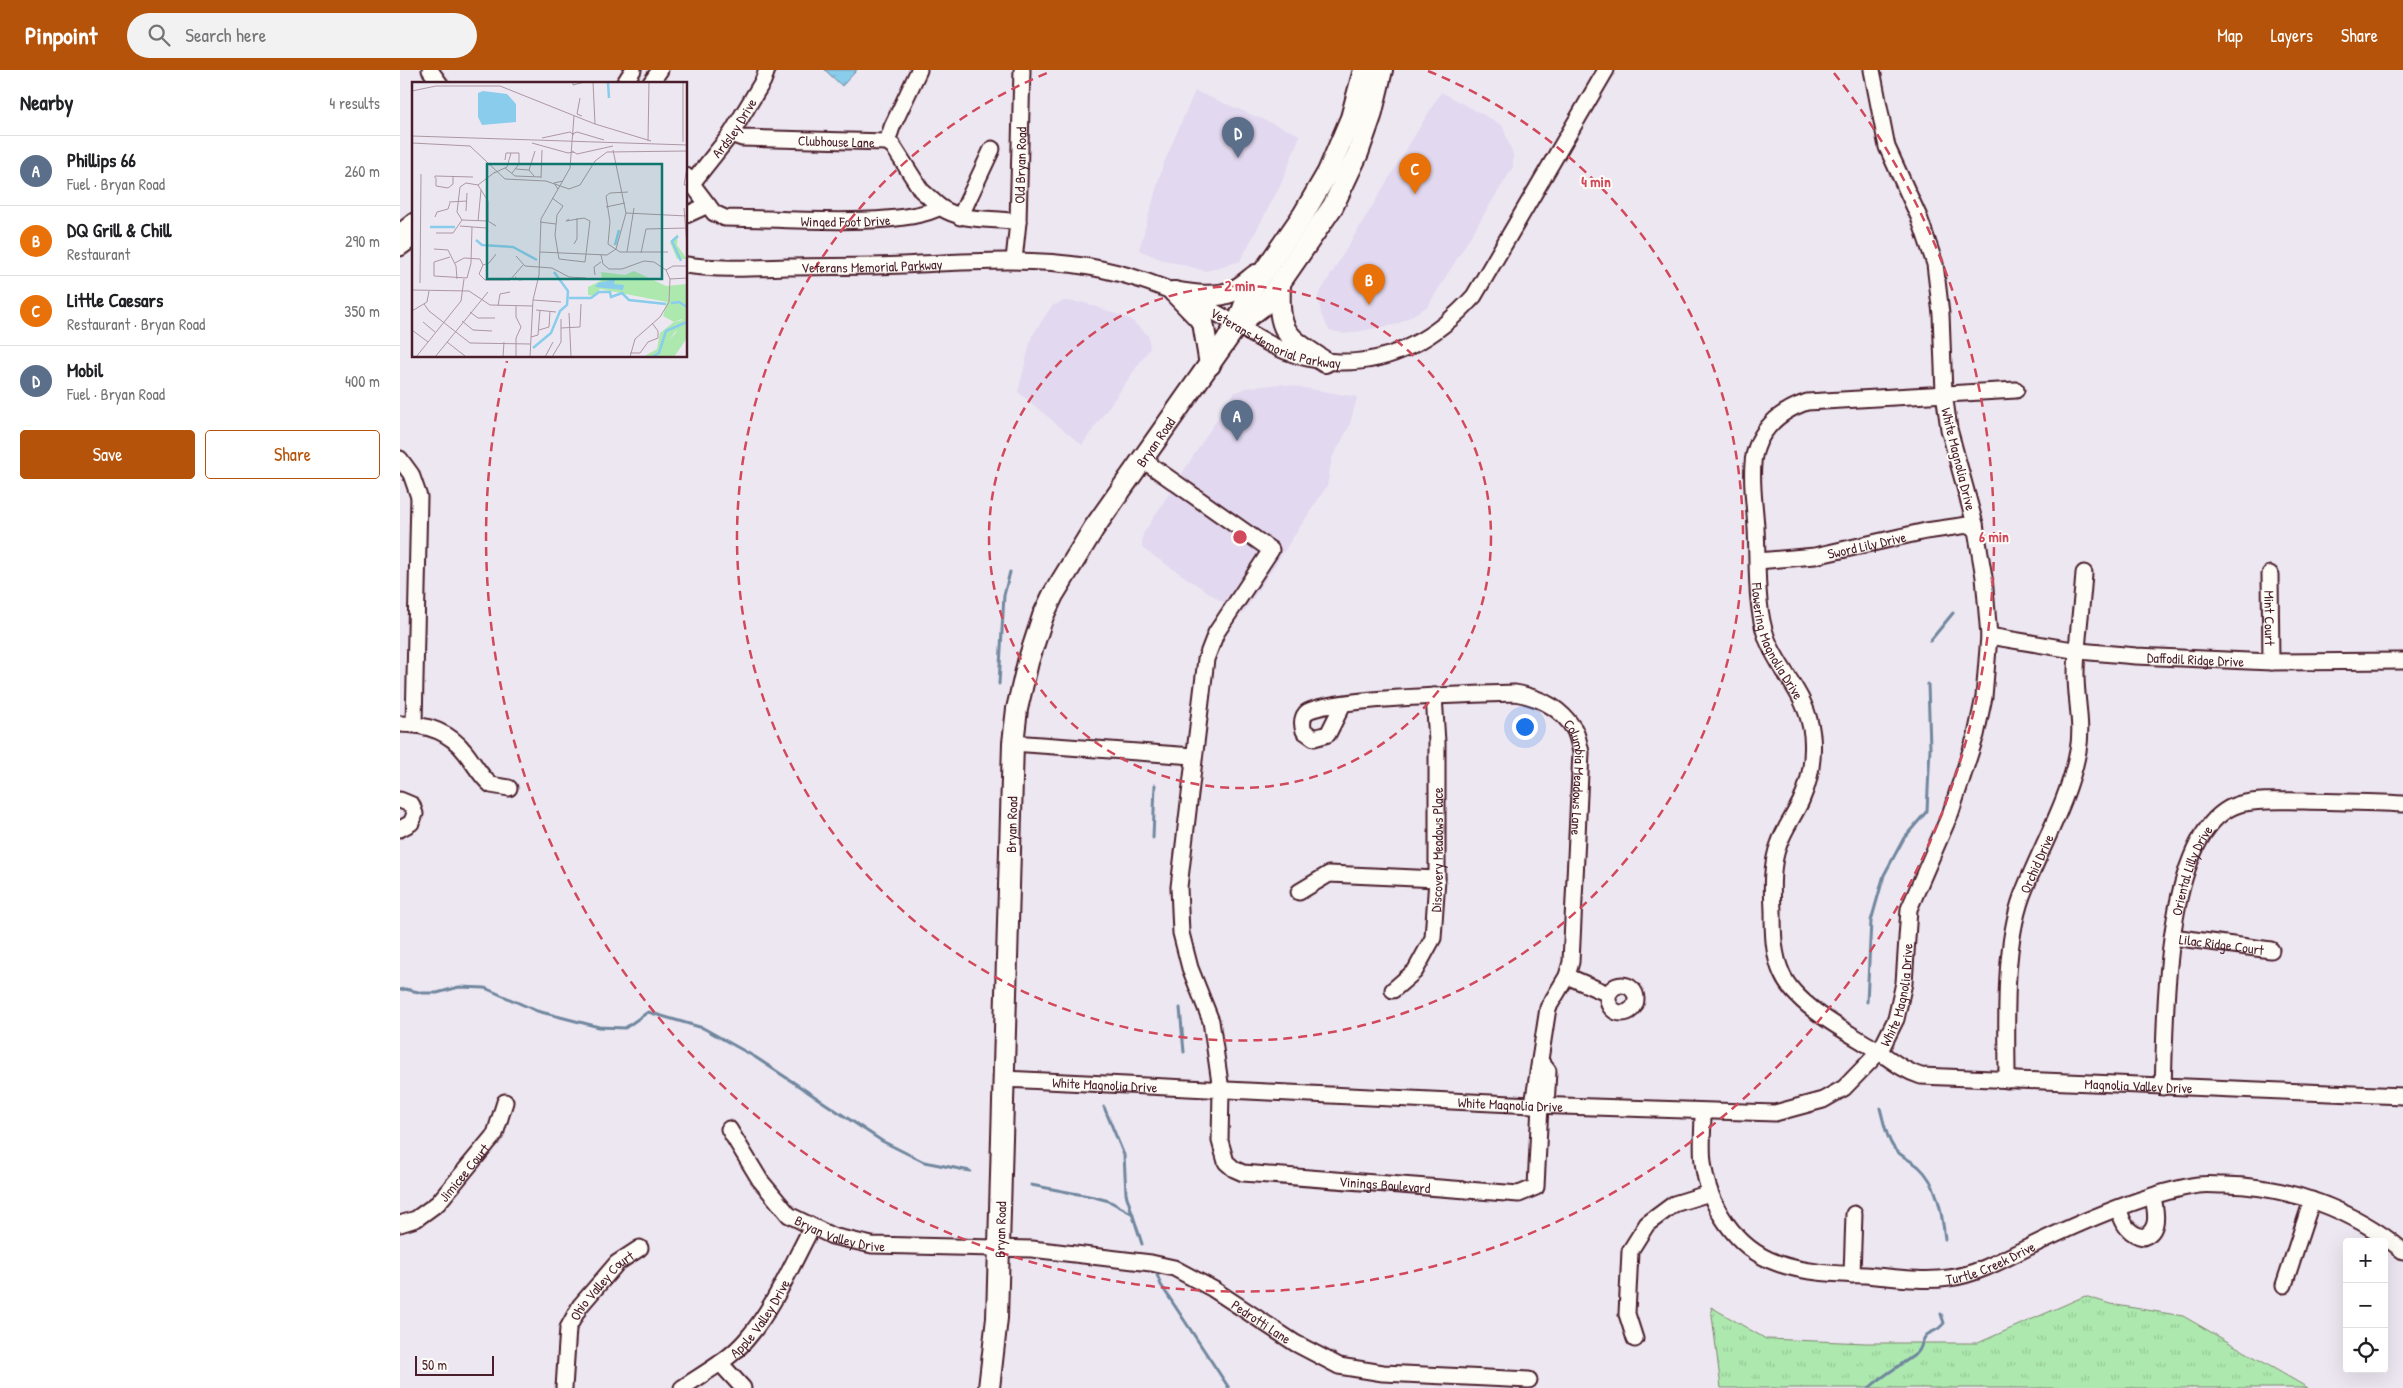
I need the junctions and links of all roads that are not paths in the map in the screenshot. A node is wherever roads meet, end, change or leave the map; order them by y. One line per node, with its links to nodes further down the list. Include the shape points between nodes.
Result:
1 (430, 70): 11 (street)
2 (633, 70): 12 (street)
3 (660, 70): 13 (street)
4 (768, 70): 14 (street, Ardsley Drive)
5 (919, 70): 15 (street)
6 (1022, 70): 22 (street, Old Bryan Road)
7 (1364, 70): 29 (main road, Bryan Road, via 1351,118 1332,163 1303,215)
8 (1382, 70): 30 (main road, Bryan Road, via 1350,171 1323,222)
9 (1606, 70): 33 (street, Veterans Memorial Parkway, via 1481,286 1461,310 1430,336 1396,353 1360,361)
10 (1872, 70): 36 (street, White Magnolia Drive, via 1887,148 1919,216 1935,264 1941,314)
11 (439, 82)
12 (625, 82)
13 (651, 82)
14 (731, 134): 15 (street, Clubhouse Lane, via 742,138); 17 (street, Ardsley Drive)
15 (887, 142): 19 (street, Clubhouse Lane, via 893,146 921,190)
16 (992, 149): 21 (street)
17 (690, 179): 18 (street, Winged Foot Drive)
18 (708, 205): 19 (street, Winged Foot Drive, via 714,213 725,218 864,220 929,214); 20 (street)
19 (940, 207): 21 (street)
20 (688, 214)
21 (960, 217): 22 (street)
22 (1018, 222): 27 (street, Old Bryan Road)
23 (412, 223): 24 (street)
24 (400, 232)
25 (412, 239): 26 (street)
26 (400, 248)
27 (1014, 260): 28 (street, Veterans Memorial Parkway, via 771,268); 31 (street, Veterans Memorial Parkway, via 1096,268)
28 (688, 265)
29 (1268, 266): 31 (main road, via 1234,291 1198,296); 32 (main road, Bryan Road, via 1249,293)
30 (1280, 284): 32 (main road, Bryan Road, via 1266,303); 33 (main road, via 1279,309 1286,334)
31 (1174, 292): 32 (street, Veterans Memorial Parkway); 34 (main road, via 1203,322)
32 (1237, 325): 33 (street, Veterans Memorial Parkway, via 1275,348); 34 (main road, Bryan Road)
33 (1324, 362)
34 (1210, 365): 38 (main road, Bryan Road)
35 (2016, 390): 36 (street, Flowering Magnolia Drive)
36 (1944, 393): 39 (street, White Magnolia Drive, via 1949,429); 40 (street, Flowering Magnolia Drive, via 1807,402 1791,407 1778,417 1766,428 1759,441 1752,466)
37 (400, 459): 49 (street, via 411,474 420,510)
38 (1143, 460): 50 (main road, Bryan Road, via 1076,555 1043,616 1025,674); 51 (street, via 1271,550 1216,633 1206,659)
39 (1975, 524): 40 (street, Sword Lily Drive, via 1926,531 1815,556); 43 (street, White Magnolia Drive)
40 (1758, 561): 63 (street, Flowering Magnolia Drive, via 1767,638 1804,703 1813,754 1801,802 1774,859 1772,908 1776,957 1788,985 1798,997)
41 (2084, 574): 44 (street, Orchid Drive)
42 (2270, 574): 46 (street, Mint Court)
43 (1989, 636): 44 (street, Daffodil Ridge Drive); 63 (street, White Magnolia Drive, via 1984,697 1976,735 1951,812 1909,910 1904,983 1896,1019)
44 (2079, 651): 46 (street, Daffodil Ridge Drive); 65 (street, Orchid Drive, via 2076,675 2081,722 2078,751 2070,779 2022,896 2011,946)
45 (2403, 661): 46 (street, Daffodil Ridge Drive)
46 (2271, 662)
47 (1434, 696): 48 (street, Columbia Meadows Lane); 56 (street, Discovery Meadows Place); 60 (street, Columbia Meadows Lane, via 1515,693 1530,696 1561,714 1575,730 1581,752 1571,962)
48 (1343, 704)
49 (407, 724): 52 (street, via 435,729 452,739 486,781 496,787)
50 (1013, 742): 51 (street); 64 (main road, Bryan Road)
51 (1193, 756): 67 (street, via 1179,887 1181,933 1190,968 1211,1022)
52 (508, 788)
53 (400, 800): 55 (street, via 412,805 415,814 412,823)
54 (2403, 804): 58 (street, Oriental Lilly Drive, via 2264,801 2239,804 2221,814 2203,832 2190,863 2178,899)
55 (400, 829)
56 (1437, 880): 57 (street, via 1329,874); 61 (street, Discovery Meadows Place, via 1433,938 1415,971)
57 (1299, 892)
58 (2172, 936): 59 (street, Lilac Ridge Court); 66 (street, Oriental Lilly Drive)
59 (2271, 950)
60 (1567, 976): 62 (street); 70 (street, Columbia Meadows Lane, via 1548,1008 1540,1061 1548,1071)
61 (1393, 990)
62 (1608, 994)
63 (1880, 1052): 65 (street, Magnolia Valley Drive, via 1921,1076); 71 (street, White Magnolia Drive, via 1844,1088 1810,1104 1774,1113)
64 (1003, 1079): 67 (street, White Magnolia Drive); 80 (main road, Bryan Road)
65 (2007, 1080): 66 (street, Magnolia Valley Drive)
66 (2164, 1087): 68 (street, Magnolia Valley Drive)
67 (1221, 1090): 70 (street, White Magnolia Drive); 70 (street, Vinings Boulevard, via 1220,1141 1226,1162 1243,1173 1519,1194 1536,1187)
68 (2403, 1096)
69 (505, 1102): 78 (street, Jimicee Court, via 495,1134 438,1203 416,1219)
70 (1539, 1105): 71 (street, White Magnolia Drive)
71 (1703, 1112): 73 (street, Turtle Creek Drive, via 1703,1162)
72 (729, 1129): 79 (street, Bryan Valley Drive, via 760,1180 789,1215)
73 (1710, 1193): 83 (street, Turtle Creek Drive, via 1725,1224 1746,1246 1775,1263 1801,1270); 85 (street, via 1674,1204 1647,1224 1630,1250 1627,1314)
74 (2153, 1197): 75 (street, Turtle Creek Drive, via 2199,1185 2244,1186); 76 (street, Turtle Creek Drive); 76 (street, via 2155,1228 2143,1237 2130,1232)
75 (2312, 1200): 82 (street, Turtle Creek Drive, via 2339,1210); 84 (street)
76 (2119, 1208): 83 (street, Turtle Creek Drive, via 1995,1264 1950,1278)
77 (1854, 1214): 83 (street)
78 (400, 1224)
79 (812, 1227): 80 (street, Bryan Valley Drive, via 832,1236 872,1245); 86 (street, Apple Valley Drive, via 758,1324 746,1340)
80 (999, 1247): 87 (street, Pedrotti Lane, via 1131,1260 1174,1268 1213,1289 1295,1343 1339,1366 1383,1373); 91 (main road, Bryan Road, via 995,1343)
81 (640, 1248): 88 (street, Ohio Valley Court, via 617,1263 580,1306 568,1328)
82 (2403, 1251)
83 (1852, 1275)
84 (2284, 1285)
85 (1635, 1339)
86 (720, 1363): 89 (street, Apple Valley Drive); 90 (street)
87 (1529, 1380)
88 (564, 1388)
89 (682, 1388)
90 (743, 1388)
91 (989, 1388)

